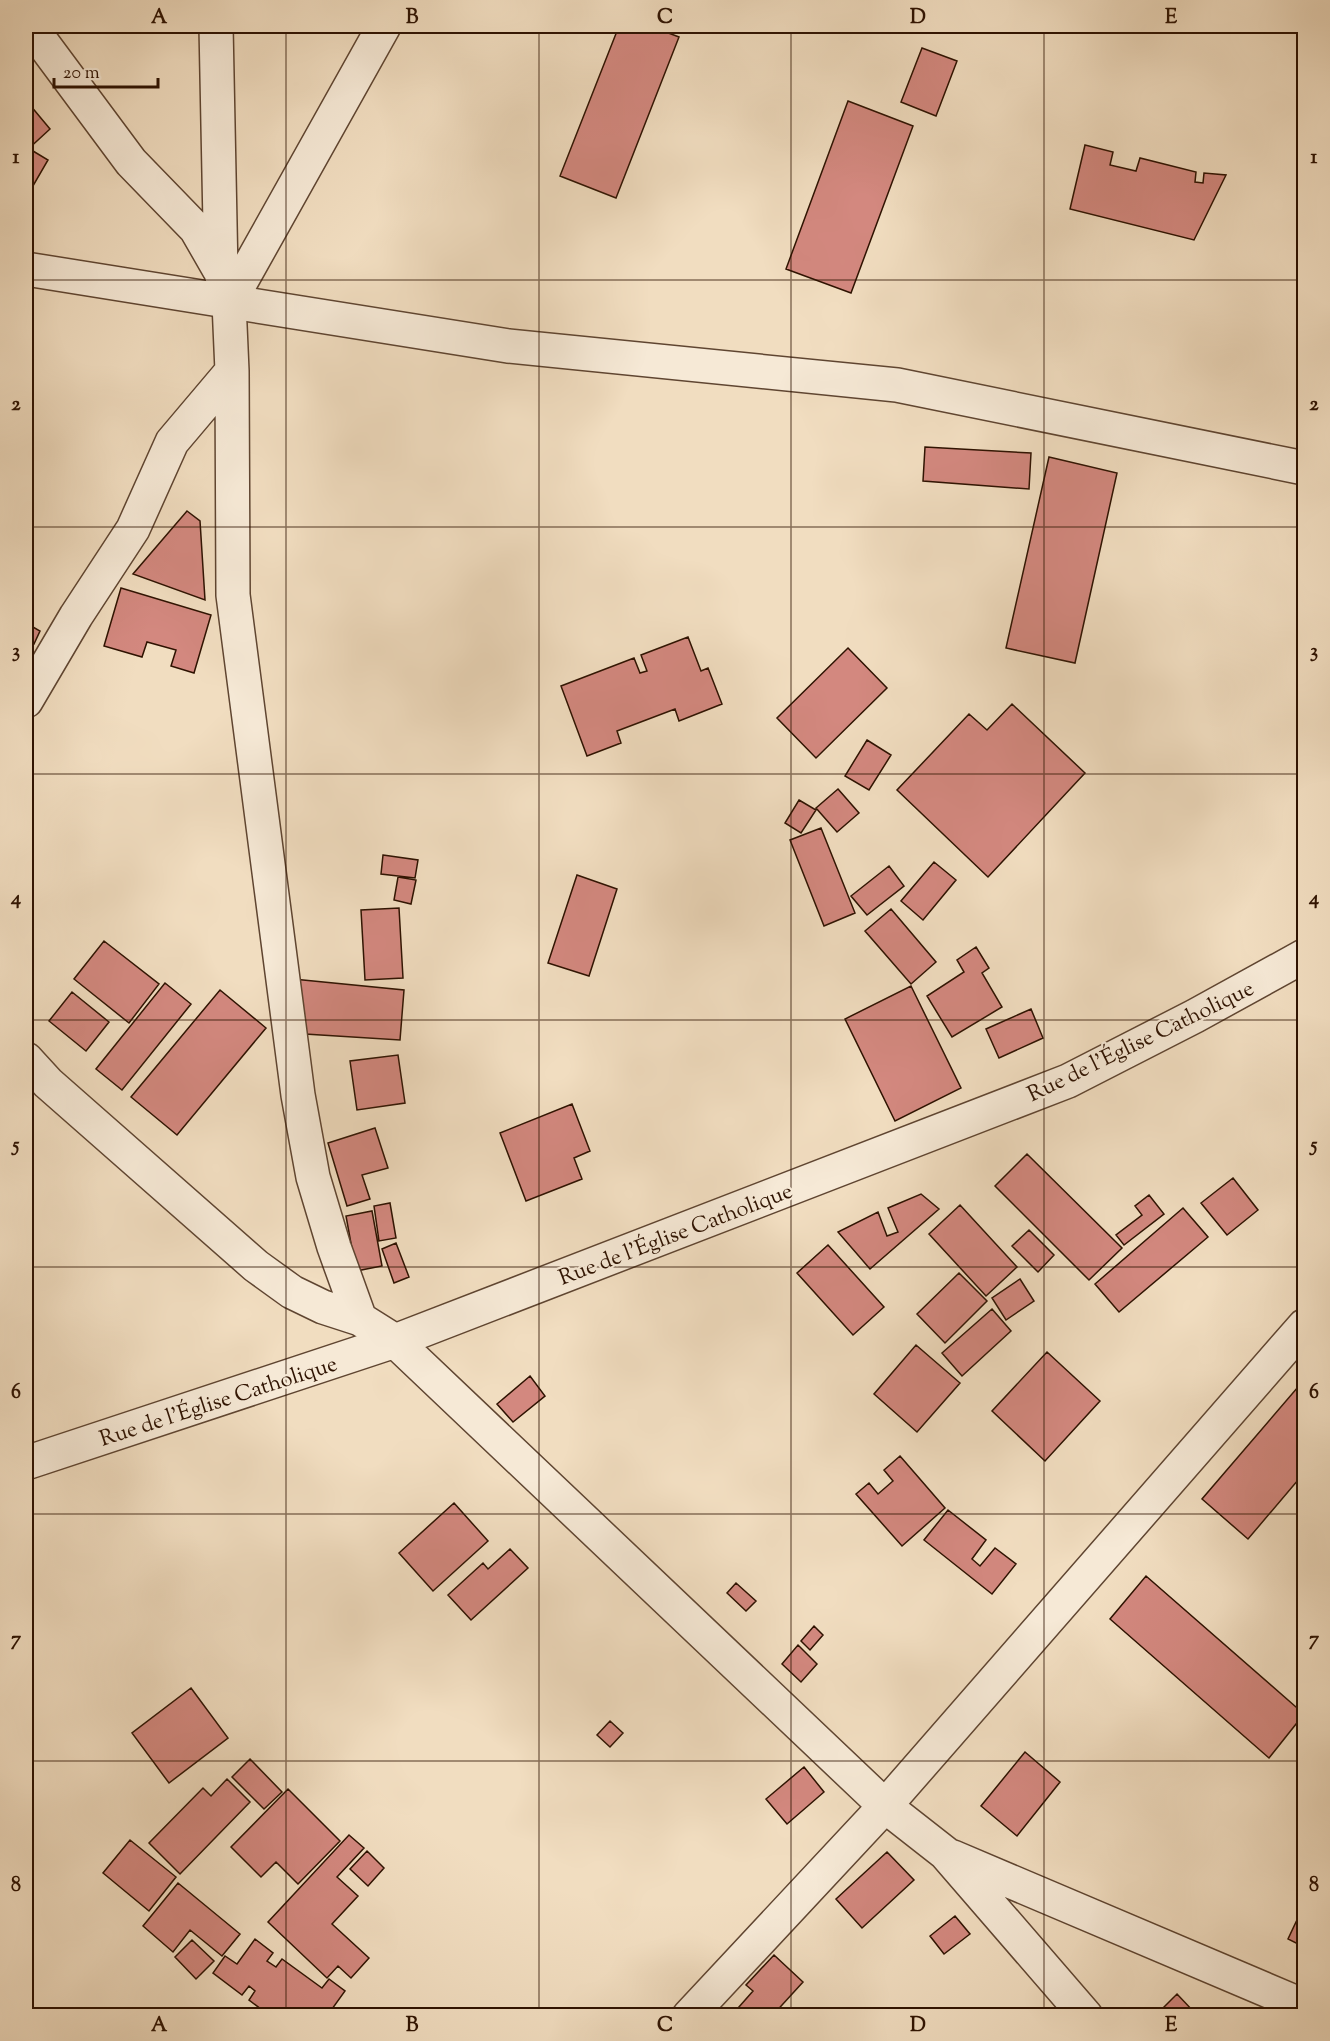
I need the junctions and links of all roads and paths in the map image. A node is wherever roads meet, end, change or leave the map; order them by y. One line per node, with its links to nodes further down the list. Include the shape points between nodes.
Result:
1 (30, 26): 5 (street, via 131,162 196,229)
2 (216, 26): 5 (street)
3 (384, 26): 5 (street)
4 (26, 269): 5 (street)
5 (225, 288): 6 (street); 7 (street, via 508,346 897,385)
6 (232, 371): 8 (street, via 172,442 133,529); 11 (street, via 233,595 298,1095 314,1177)
7 (1305, 468)
8 (26, 701)
9 (1305, 956): 13 (street, Rue de l'Église Catholique, via 1068,1081)
10 (26, 1059): 11 (street, via 48,1083 256,1266 292,1292)
11 (360, 1319): 13 (street)
12 (1305, 1326): 15 (street)
13 (395, 1341): 14 (street, Rue de l'Église Catholique); 15 (street)
14 (26, 1463)
15 (885, 1806): 16 (street); 18 (street)
16 (945, 1853): 17 (street); 19 (street)
17 (1305, 2006)
18 (689, 2016)
19 (1086, 2016)

